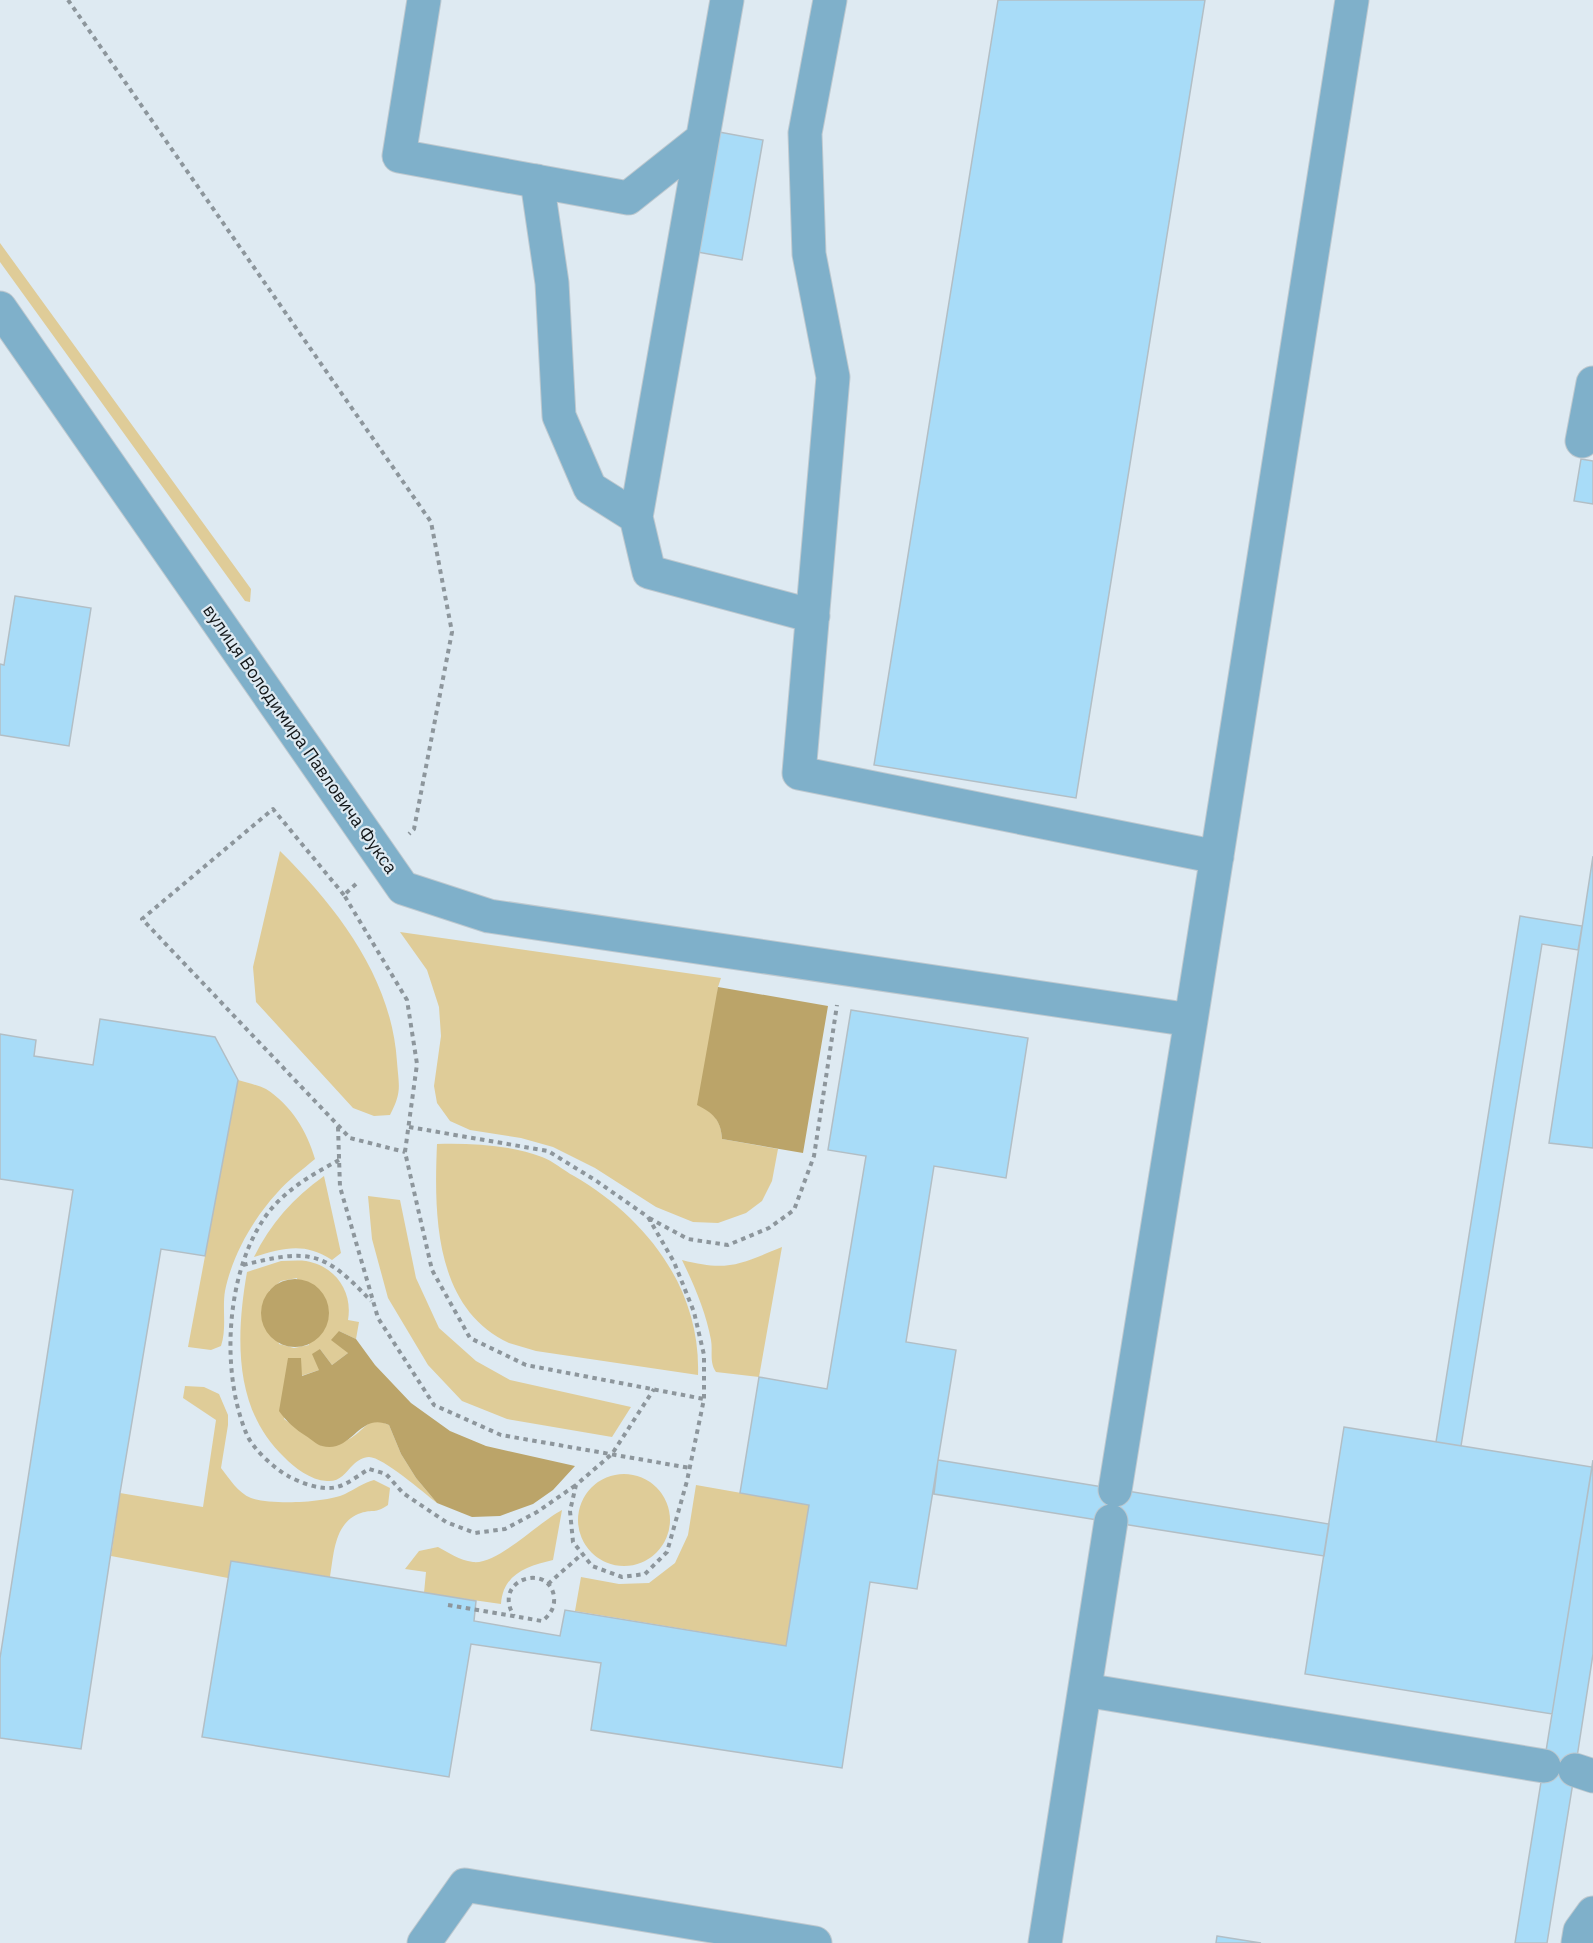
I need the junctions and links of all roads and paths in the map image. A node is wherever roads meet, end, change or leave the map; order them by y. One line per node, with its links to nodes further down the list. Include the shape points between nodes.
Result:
1 (68, 0): 14 (path, via 431,522 452,632 414,830)
2 (424, 0): 7 (street, via 399,156)
3 (727, 0): 6 (street)
4 (830, 0): 12 (street, via 805,133 808,254 833,377)
5 (1352, 0): 13 (street)
6 (701, 140): 7 (street, via 628,198); 11 (street)
7 (537, 181): 11 (street, via 552,283 559,416 590,488)
8 (0, 308): 14 (street, вулиця Володимира Павловича Фукса)
9 (1593, 383): 10 (street)
10 (1582, 441)
11 (636, 518): 12 (street, via 649,572)
12 (813, 616): 13 (street, via 799,773)
13 (1217, 857): 17 (street)
14 (383, 859): 15 (path); 16 (street, вулиця Володимира Павловича Фукса, via 403,888 489,916)
15 (344, 895): 18 (path, via 273,809 142,919); 19 (path, via 407,1000 417,1064)
16 (843, 968): 17 (street, вулиця Володимира Павловича Фукса); 22 (path, via 814,1156 794,1210 769,1228 728,1245 688,1239)
17 (1191, 1020): 34 (street)
18 (338, 1126): 20 (path, via 350,1138); 21 (path)
19 (409, 1128): 20 (path); 22 (path, via 548,1151)
20 (405, 1152): 25 (path, via 432,1270 470,1338 526,1365)
21 (339, 1160): 23 (path, via 307,1178 273,1208 247,1249); 24 (path, via 340,1187)
22 (648, 1218): 26 (path, via 674,1262 694,1312 704,1355)
23 (242, 1266): 24 (path, via 279,1257 315,1258 339,1270); 29 (path, via 236,1288 231,1353 234,1391 247,1437 276,1469 318,1487 336,1487 369,1469 386,1474 424,1509 476,1533 505,1529)
24 (373, 1302): 27 (path, via 378,1318 435,1405 501,1435)
25 (654, 1389): 26 (path); 27 (path)
26 (704, 1399): 28 (path)
27 (612, 1454): 28 (path); 29 (path)
28 (690, 1468): 30 (path, via 668,1552 645,1574 622,1577 592,1566)
29 (576, 1485): 30 (path, via 570,1511 573,1542)
30 (582, 1554): 31 (path)
31 (548, 1584): 33 (path, via 554,1598 550,1614 542,1621); 33 (path, via 533,1577 513,1585 508,1603)
32 (448, 1605): 33 (path)
33 (514, 1616)
34 (1085, 1690): 35 (street); 39 (street)
35 (1571, 1770)
36 (1593, 1913): 40 (street, via 1580,1931)
37 (424, 1943): 38 (street, via 465,1885)
38 (815, 1943)
39 (1045, 1943)
40 (1578, 1943)

